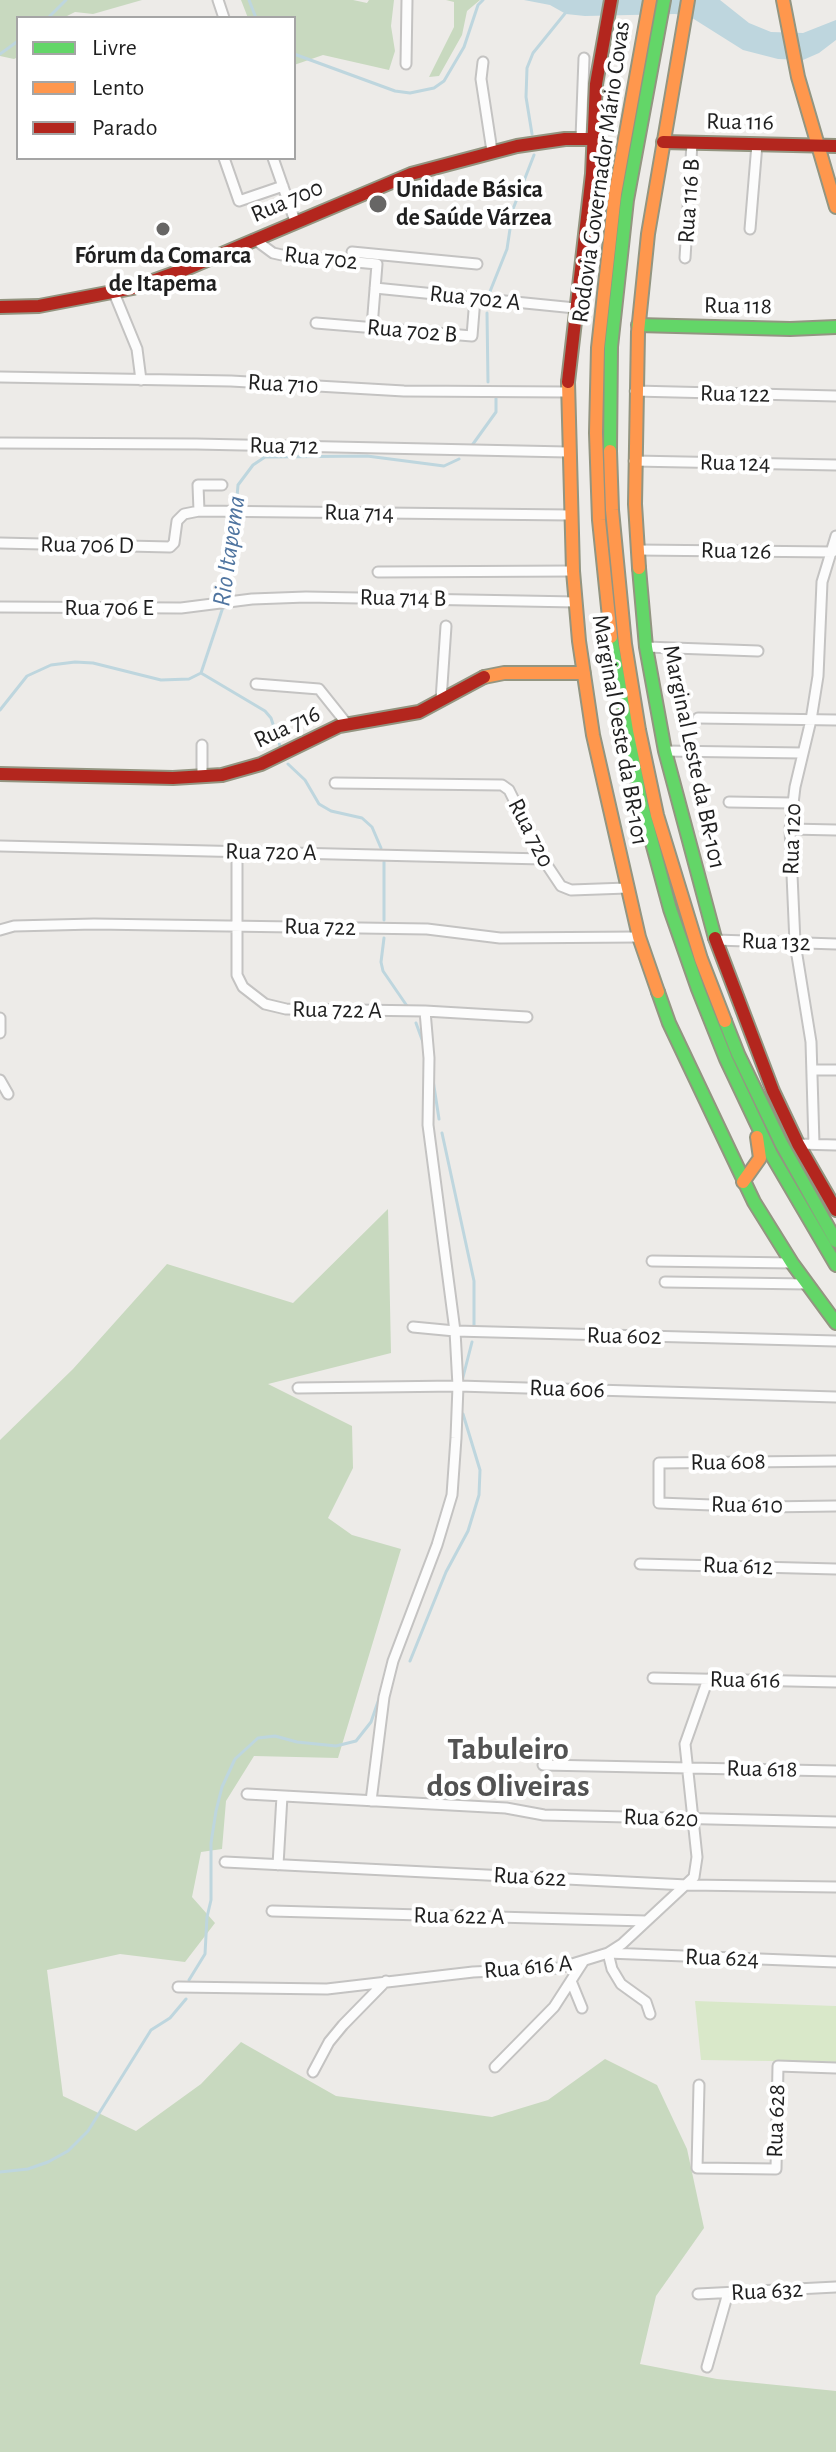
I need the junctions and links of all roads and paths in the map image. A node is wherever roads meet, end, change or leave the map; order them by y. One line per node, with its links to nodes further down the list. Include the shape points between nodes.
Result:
1 (407, 0): 9 (street)
2 (611, 0): 10 (main road, Marginal Oeste da BR-101)
3 (650, 0): 96 (main road, Rodovia Governador Mário Covas, via 615,194 598,348 596,456 606,595 628,738 656,857 698,989)
4 (664, 0): 102 (main road, Rodovia Governador Mário Covas, via 619,260 609,389 612,510 628,669 657,815 706,974 763,1105)
5 (688, 0): 11 (main road, Marginal Leste da BR-101)
6 (783, 0): 14 (main road)
7 (584, 58): 10 (street)
8 (483, 62): 16 (street)
9 (406, 64)
10 (587, 139): 16 (main road, Rua 700, via 555,139); 32 (main road, Marginal Oeste da BR-101, via 592,174)
11 (663, 142): 12 (main road, Rua 116); 34 (main road, Marginal Leste da BR-101)
12 (692, 143): 13 (main road, Rua 116); 25 (street, Rua 116 B)
13 (757, 144): 14 (main road, Rua 116); 22 (street)
14 (816, 145): 15 (main road, Rua 116); 20 (main road)
15 (836, 146)
16 (492, 151): 21 (main road, Rua 700, via 403,176)
17 (225, 160): 19 (street, via 239,201)
18 (274, 160): 19 (street)
19 (283, 186): 21 (street)
20 (836, 207)
21 (295, 221): 23 (main road, Rua 700)
22 (750, 229)
23 (254, 239): 26 (street, Rua 702, via 282,255); 29 (main road, Rua 700)
24 (352, 252): 26 (street)
25 (685, 258)
26 (379, 259): 27 (street); 28 (street, Rua 702)
27 (477, 264)
28 (375, 288): 30 (street, Rua 702 A); 35 (street, Rua 702)
29 (114, 293): 31 (main road, Rua 700); 38 (street, via 137,349)
30 (475, 298): 32 (street, Rua 702 A); 35 (street, Rua 702 B, via 472,336)
31 (0, 307)
32 (575, 308): 40 (main road, Marginal Oeste da BR-101)
33 (316, 323): 35 (street, Rua 702 B)
34 (638, 325): 36 (main road, Rua 118); 39 (main road, Marginal Leste da BR-101)
35 (372, 327)
36 (836, 327)
37 (0, 377): 38 (street, Rua 710)
38 (141, 380): 40 (street, Rua 710)
39 (635, 391): 41 (street, Rua 122); 44 (main road, Marginal Leste da BR-101)
40 (567, 392): 43 (main road, Marginal Oeste da BR-101)
41 (836, 396)
42 (0, 443): 43 (street, Rua 712)
43 (567, 452): 48 (main road, Marginal Oeste da BR-101)
44 (634, 461): 45 (street, Rua 124); 51 (main road, Marginal Leste da BR-101)
45 (836, 465)
46 (222, 485): 47 (street, via 198,485)
47 (199, 511): 48 (street, Rua 714); 50 (street, Rua 706 D, via 177,521 173,546)
48 (570, 515): 53 (main road, Marginal Oeste da BR-101)
49 (836, 536): 52 (street, Rua 120)
50 (0, 543)
51 (637, 550): 52 (street, Rua 126); 59 (main road, Marginal Leste da BR-101)
52 (833, 552): 65 (street, Rua 120, via 820,593 819,665)
53 (573, 571): 54 (street); 55 (main road, Marginal Oeste da BR-101)
54 (378, 572)
55 (576, 602): 56 (street, Rua 714 B, via 306,597); 61 (main road, Marginal Oeste da BR-101)
56 (217, 604): 57 (street, Rua 706 E, via 163,609)
57 (0, 607)
58 (446, 626): 63 (street)
59 (646, 647): 60 (street); 69 (main road, Marginal Leste da BR-101)
60 (758, 651)
61 (584, 673): 63 (main road, Rua 716, via 497,673); 81 (main road, Marginal Oeste da BR-101)
62 (256, 684): 67 (street, via 319,689)
63 (441, 700): 67 (main road, Rua 716, via 412,714)
64 (698, 718): 65 (street)
65 (811, 720): 66 (street); 70 (street, Rua 120)
66 (836, 720)
67 (347, 724): 72 (main road, Rua 716, via 253,767)
68 (202, 745): 72 (street)
69 (665, 751): 70 (street); 85 (main road, Marginal Leste da BR-101)
70 (802, 753): 75 (street, Rua 120)
71 (0, 774): 72 (main road, Rua 716)
72 (202, 777)
73 (335, 783): 80 (street, Rua 720, via 502,785)
74 (729, 802): 75 (street)
75 (792, 803): 76 (street, Rua 120)
76 (790, 829): 77 (street); 86 (street, Rua 120)
77 (836, 830)
78 (0, 846): 79 (street, Rua 720 A)
79 (237, 851): 80 (street, Rua 720 A); 82 (street, Rua 722 A)
80 (543, 859): 81 (street, Rua 720, via 566,889)
81 (627, 888): 84 (main road, Marginal Oeste da BR-101)
82 (236, 926): 83 (street, Rua 722, via 80,924); 84 (street, Rua 722, via 445,930 500,938); 88 (street, Rua 722 A, via 238,979 272,1007)
83 (0, 930)
84 (639, 937): 100 (main road, Marginal Oeste da BR-101, via 674,1035)
85 (716, 940): 86 (street, Rua 132); 97 (main road, Marginal Leste da BR-101)
86 (795, 943): 87 (street, Rua 132); 92 (street, Rua 120)
87 (836, 944)
88 (425, 1011): 89 (street, Rua 722 A); 110 (street, via 428,1125)
89 (527, 1017)
90 (0, 1018): 91 (street)
91 (0, 1033)
92 (813, 1070): 93 (street); 98 (street, Rua 120)
93 (836, 1070)
94 (0, 1080): 95 (street)
95 (8, 1094)
96 (754, 1120): 100 (main road, via 760,1158); 105 (main road, Rodovia Governador Mário Covas)
97 (798, 1144): 98 (street); 101 (main road, Marginal Leste da BR-101)
98 (814, 1144): 99 (street)
99 (836, 1145)
100 (743, 1182): 104 (main road, Marginal Oeste da BR-101)
101 (836, 1210)
102 (836, 1241)
103 (652, 1261): 104 (street)
104 (792, 1263): 107 (main road, Marginal Oeste da BR-101)
105 (836, 1265)
106 (665, 1282): 107 (street)
107 (808, 1284): 108 (main road, Marginal Oeste da BR-101)
108 (836, 1323)
109 (413, 1327): 110 (street, Rua 602)
110 (455, 1331): 111 (street, Rua 602); 112 (street)
111 (836, 1341)
112 (458, 1386): 113 (street, Rua 606); 114 (street, Rua 606); 128 (street, via 452,1495 393,1661)
113 (298, 1388)
114 (836, 1397)
115 (836, 1461): 116 (street, Rua 608, via 659,1463)
116 (659, 1503): 117 (street, Rua 610)
117 (836, 1506)
118 (640, 1564): 119 (street, Rua 612)
119 (836, 1569)
120 (653, 1678): 121 (street, Rua 616)
121 (708, 1679): 122 (street, Rua 616); 124 (street, via 686,1738)
122 (836, 1682)
123 (543, 1765): 124 (street, Rua 618)
124 (689, 1768): 125 (street, Rua 618); 129 (street)
125 (836, 1771)
126 (247, 1794): 127 (street, Rua 620)
127 (282, 1796): 128 (street, Rua 620); 132 (street)
128 (371, 1801): 129 (street, Rua 620, via 544,1815)
129 (694, 1819): 130 (street, Rua 620); 133 (street, via 697,1857)
130 (836, 1822)
131 (225, 1862): 132 (street, Rua 622)
132 (278, 1865): 133 (street, Rua 622)
133 (687, 1885): 134 (street, Rua 622); 136 (street, Rua 616 A)
134 (836, 1887)
135 (272, 1911): 136 (street, Rua 622 A)
136 (646, 1921): 137 (street, Rua 616 A)
137 (608, 1953): 138 (street, Rua 616 A); 139 (street, Rua 624); 144 (street, via 621,1984 641,1997)
138 (583, 1962): 140 (street, Rua 616 A); 141 (street)
139 (836, 1962)
140 (386, 1981): 142 (street, Rua 616 A, via 327,1989); 147 (street, via 329,2042)
141 (571, 1981): 143 (street); 145 (street, via 540,2023)
142 (178, 1987)
143 (582, 2008)
144 (650, 2014)
145 (495, 2067)
146 (836, 2068): 148 (street, Rua 628, via 778,2066 776,2169 697,2168)
147 (313, 2072)
148 (699, 2085)
149 (836, 2287): 150 (street, Rua 632)
150 (728, 2293): 151 (street, Rua 632); 152 (street)
151 (698, 2294)
152 (707, 2367)

